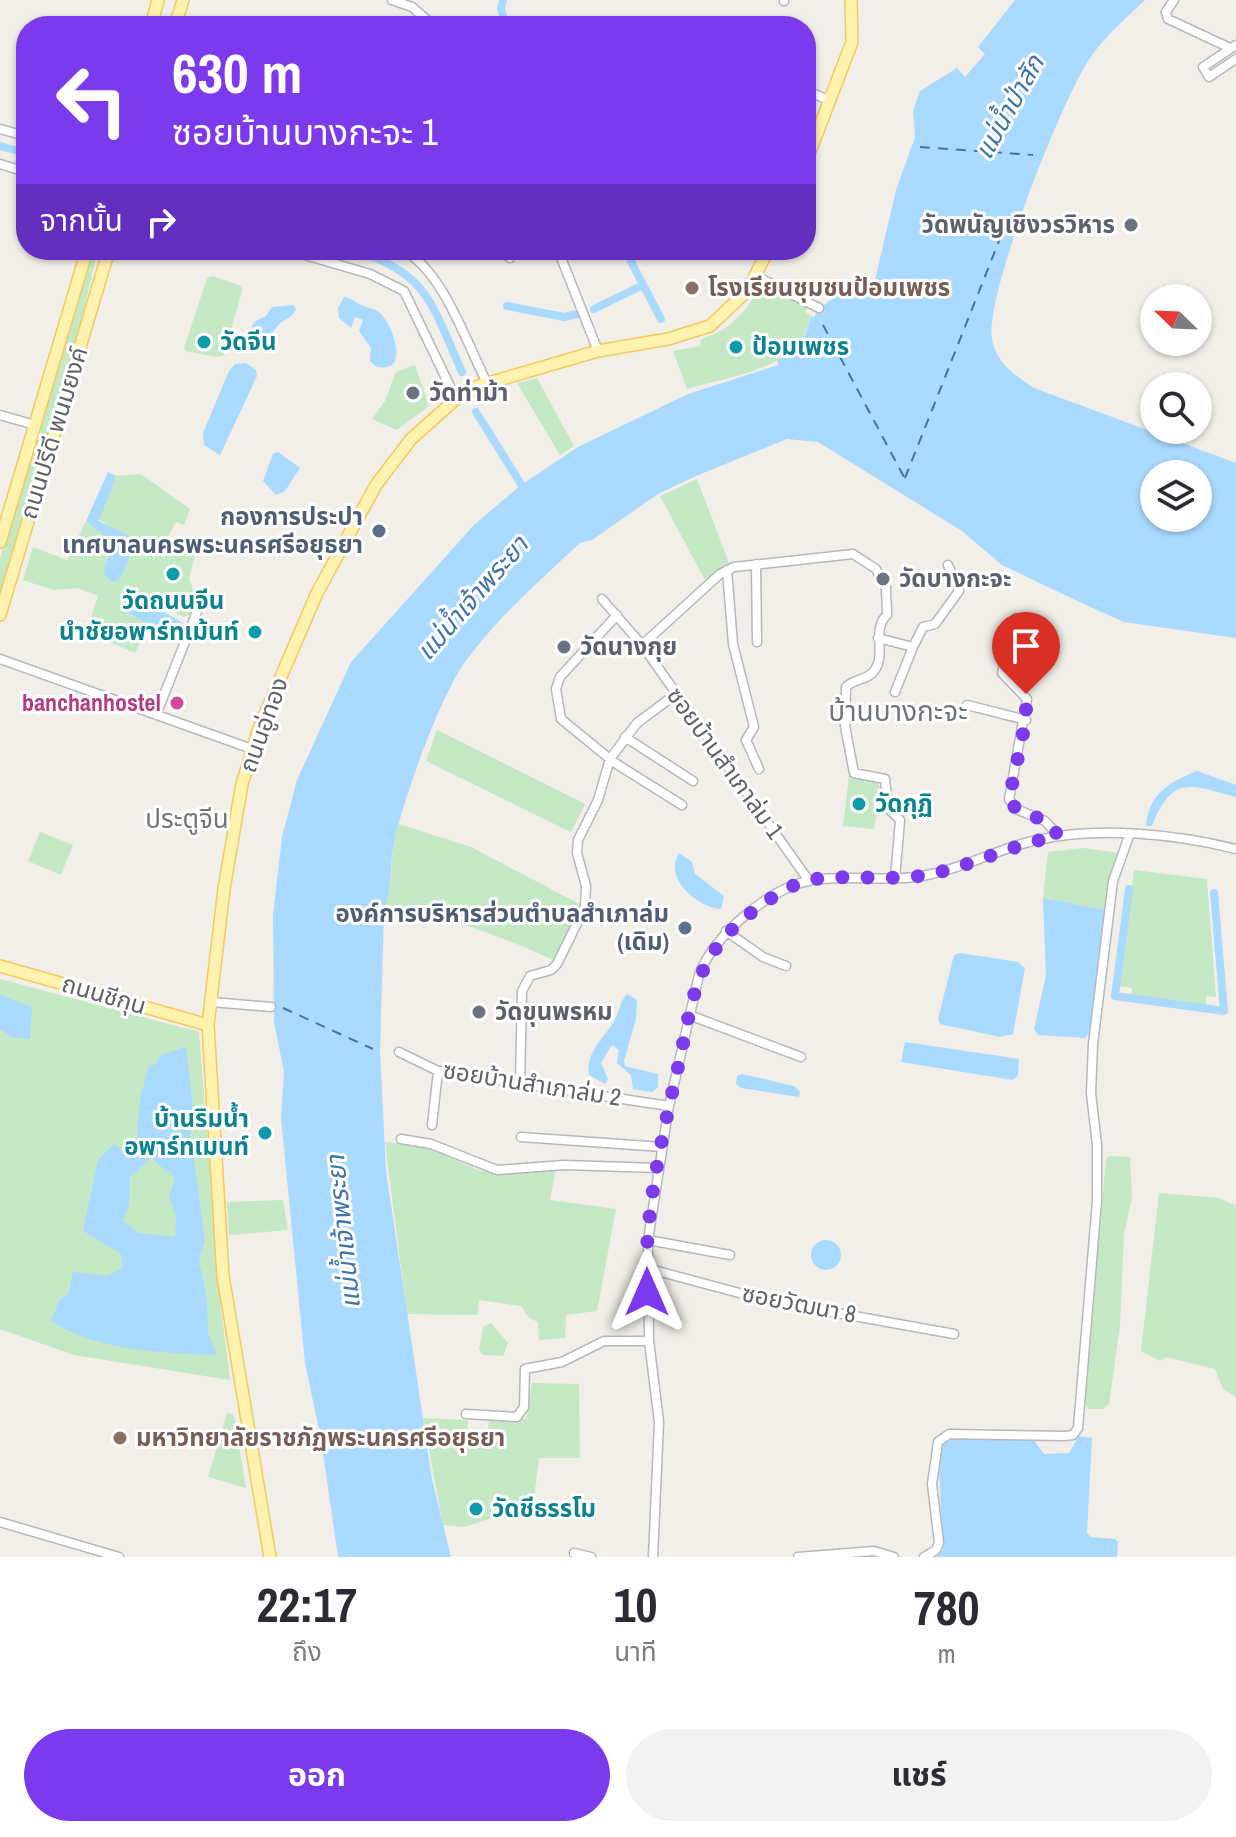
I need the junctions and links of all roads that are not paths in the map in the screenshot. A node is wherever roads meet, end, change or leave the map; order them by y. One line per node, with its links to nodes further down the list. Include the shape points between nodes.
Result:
1 (392, 0): 4 (street)
2 (851, 0): 8 (main road, via 852,42)
3 (1174, 0): 5 (street, via 1166,12 1168,19)
4 (422, 16)
5 (1233, 47): 6 (street, via 1203,67 1209,77)
6 (1236, 59)
7 (816, 95): 8 (street)
8 (831, 101): 10 (main road)
9 (816, 129): 10 (street)
10 (820, 130): 11 (main road)
11 (816, 139)
12 (84, 260): 24 (main road, ถนนปรีดี พนมยงค์)
13 (106, 260): 31 (main road, ถนนปรีดี พนมยงค์)
14 (322, 260): 22 (street, via 404,291)
15 (417, 260): 21 (street, via 439,286)
16 (565, 260): 20 (street)
17 (763, 260): 18 (main road, ถนนอู่ทอง)
18 (756, 276): 19 (street); 20 (main road, ถนนอู่ทอง, via 735,305 710,326)
19 (819, 308)
20 (598, 351): 21 (main road, ถนนอู่ทอง)
21 (487, 383): 22 (main road, ถนนอู่ทอง)
22 (456, 399): 45 (main road, ถนนอู่ทอง, via 411,439 376,485 317,593)
23 (0, 415): 24 (street)
24 (35, 425): 25 (main road, ถนนปรีดี พนมยงค์)
25 (0, 542)
26 (756, 564): 28 (street); 34 (street, via 853,554 876,569 886,588 887,615 879,623); 35 (street)
27 (948, 565): 37 (street, via 959,591 935,624 923,627)
28 (727, 570): 36 (street); 47 (street, via 733,644 754,727 746,740)
29 (602, 599): 32 (street, ซอยบ้านสำเภาล่ม 1)
30 (198, 609): 42 (street)
31 (0, 615)
32 (617, 615): 36 (street, ซอยบ้านสำเภาล่ม 1); 46 (street, via 560,677 556,689 561,719)
33 (1016, 618): 43 (street, via 1002,673 1026,694)
34 (878, 638): 37 (street); 53 (street, via 875,670 846,687 845,726 854,773 885,779 888,808 900,820)
35 (757, 642)
36 (642, 645): 40 (street, ซอยบ้านสำเภาล่ม 1)
37 (913, 647): 39 (street)
38 (0, 659): 42 (street)
39 (895, 692)
40 (676, 694): 44 (street); 54 (street, ซอยบ้านสำเภาล่ม 1)
41 (967, 705): 43 (street)
42 (156, 715): 45 (street)
43 (1026, 720): 50 (street, via 1009,799)
44 (625, 737): 46 (street); 48 (street)
45 (252, 749): 58 (main road, ถนนอู่ทอง, via 224,889)
46 (610, 759): 49 (street); 65 (street, via 578,840 585,907 557,964 530,976 522,991)
47 (759, 769)
48 (693, 781)
49 (682, 805)
50 (1059, 836): 51 (street); 53 (street, via 949,870)
51 (1129, 836): 52 (street, via 1199,840); 86 (street, via 1113,881 1093,1044 1097,1201 1078,1428 1065,1436 949,1434 938,1442 932,1484 939,1543)
52 (1236, 849)
53 (895, 879): 54 (street)
54 (809, 881): 55 (street, via 779,893)
55 (726, 931): 57 (street); 60 (street, via 704,961)
56 (0, 966): 61 (main road, ถนนชีกุน)
57 (786, 966)
58 (211, 1002): 59 (street); 61 (main road, ถนนอู่ทอง)
59 (271, 1007)
60 (689, 1015): 63 (street); 66 (street)
61 (208, 1025): 81 (main road, ถนนอู่ทอง, via 223,1276)
62 (399, 1052): 64 (street, ซอยบ้านสำเภาล่ม 2)
63 (801, 1057)
64 (438, 1071): 65 (street, ซอยบ้านสำเภาล่ม 2); 67 (street)
65 (520, 1085): 66 (street, ซอยบ้านสำเภาล่ม 2)
66 (669, 1106): 70 (street)
67 (432, 1125)
68 (521, 1137): 70 (street)
69 (401, 1139): 71 (street, via 431,1144 497,1170 564,1165)
70 (662, 1147): 71 (street)
71 (658, 1168): 72 (street)
72 (648, 1240): 73 (street); 74 (street)
73 (730, 1255)
74 (646, 1268): 75 (street, ซอยวัฒนา 8, via 765,1300); 76 (street)
75 (954, 1334)
76 (649, 1341): 77 (street, via 604,1341 562,1362 525,1369 524,1407 517,1417); 83 (street, via 660,1432)
77 (466, 1414)
78 (0, 1522): 80 (street)
79 (574, 1553): 82 (street)
80 (119, 1557)
81 (270, 1557)
82 (591, 1557)
83 (653, 1557)
84 (798, 1557): 85 (street, via 874,1551)
85 (894, 1557)
86 (924, 1557)

